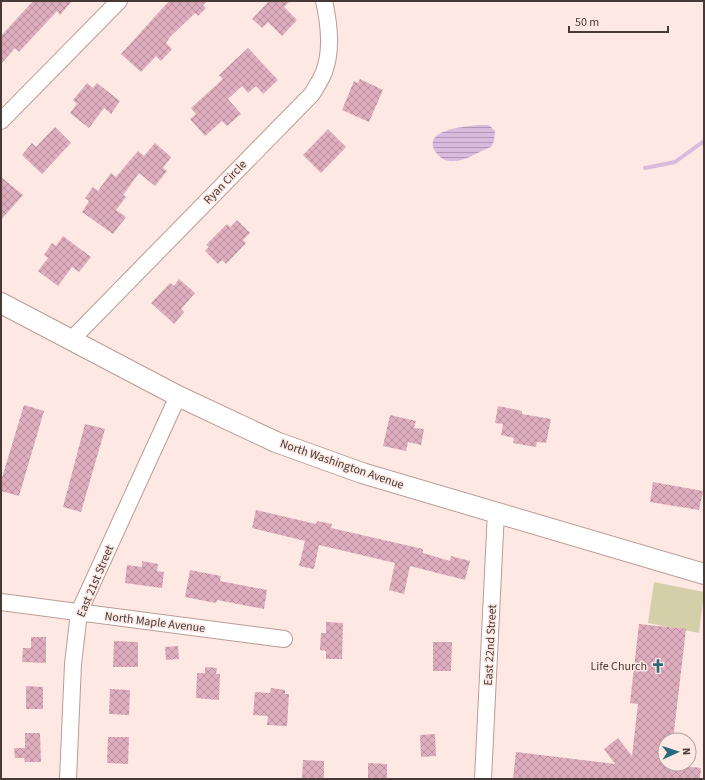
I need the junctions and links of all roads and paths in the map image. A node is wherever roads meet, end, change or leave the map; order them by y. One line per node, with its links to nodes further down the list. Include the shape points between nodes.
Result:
1 (119, 1): 3 (street)
2 (324, 1): 5 (street, Ryan Circle, via 328,19 328,50 324,72 312,94)
3 (1, 121)
4 (1, 303): 5 (main road, North Washington Avenue)
5 (71, 340): 6 (main road, North Washington Avenue)
6 (178, 396): 7 (main road, North Washington Avenue, via 291,447 362,473); 10 (street, East 21st Street)
7 (496, 511): 8 (main road, North Washington Avenue); 13 (street, East 22nd Street)
8 (704, 574)
9 (1, 602): 10 (street, North Maple Avenue)
10 (79, 612): 11 (street, North Maple Avenue); 12 (street, East 21st Street, via 73,664)
11 (284, 639)
12 (68, 779)
13 (483, 779)

